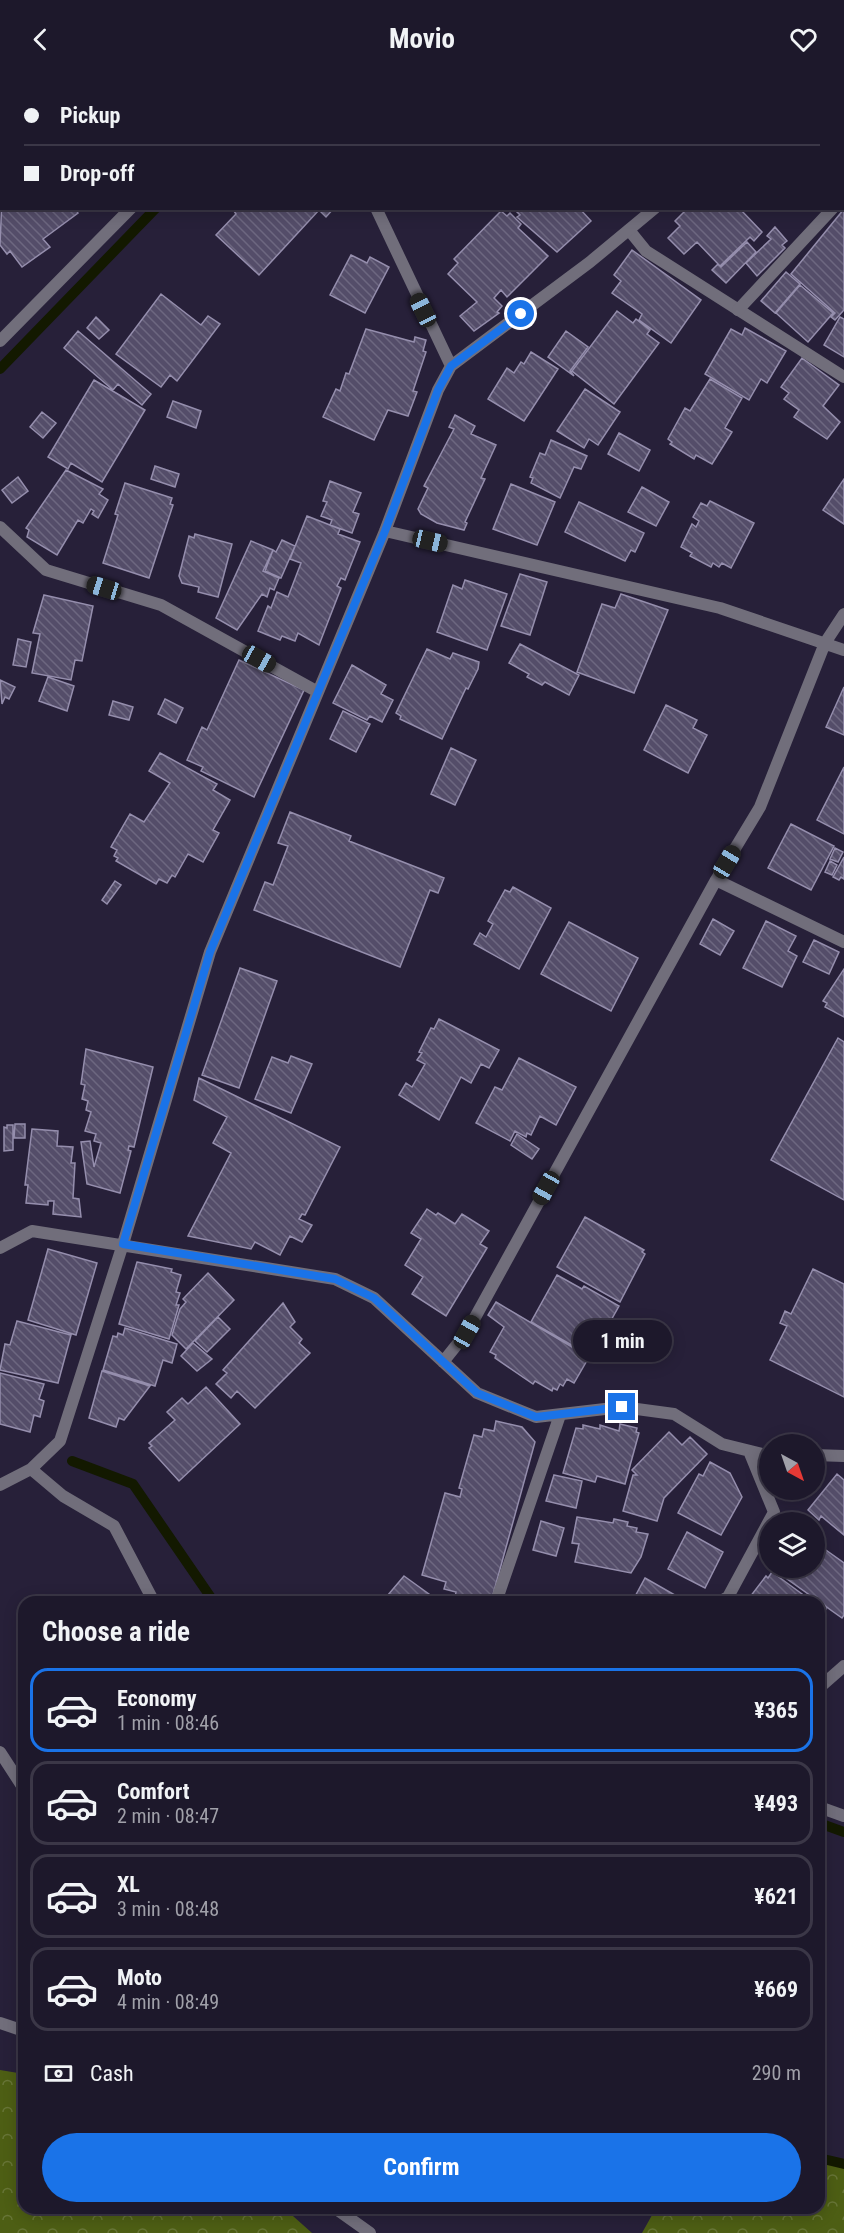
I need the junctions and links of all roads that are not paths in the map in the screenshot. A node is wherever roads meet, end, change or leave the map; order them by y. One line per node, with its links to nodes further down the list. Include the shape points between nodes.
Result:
1 (128, 210): 7 (street)
2 (377, 210): 8 (street)
3 (654, 210): 5 (street)
4 (831, 210): 6 (street)
5 (629, 230): 6 (street, via 646,251); 8 (street)
6 (738, 310): 9 (street)
7 (0, 341)
8 (451, 366): 11 (street, via 438,390)
9 (844, 377)
10 (0, 527): 15 (street, via 46,570 161,605)
11 (385, 531): 13 (street, via 720,608); 15 (street)
12 (844, 614): 13 (street)
13 (825, 643): 14 (street); 16 (street, via 760,807)
14 (844, 650)
15 (318, 692): 18 (street, via 210,952)
16 (716, 880): 17 (street); 20 (street, via 467,1332)
17 (844, 942)
18 (123, 1244): 19 (street, via 32,1231); 20 (street, via 335,1279 374,1298); 26 (street, via 60,1441)
19 (0, 1248)
20 (443, 1362): 21 (street, via 477,1393 536,1417)
21 (560, 1414): 22 (street, via 622,1407 674,1414 722,1444); 29 (street)
22 (749, 1451): 23 (street); 30 (street, via 774,1512)
23 (759, 1453)
24 (825, 1455): 25 (street)
25 (844, 1456)
26 (31, 1468): 27 (street); 28 (street, via 63,1496 114,1526)
27 (0, 1485)
28 (151, 1596)
29 (498, 1596)
30 (729, 1596)
31 (844, 1666): 32 (street)
32 (825, 1683)
33 (0, 1752): 34 (street)
34 (18, 1779)
35 (825, 1809): 36 (street)
36 (844, 1816)
37 (0, 2023): 38 (street)
38 (18, 2029)
39 (351, 2214): 40 (street)
40 (370, 2233)

